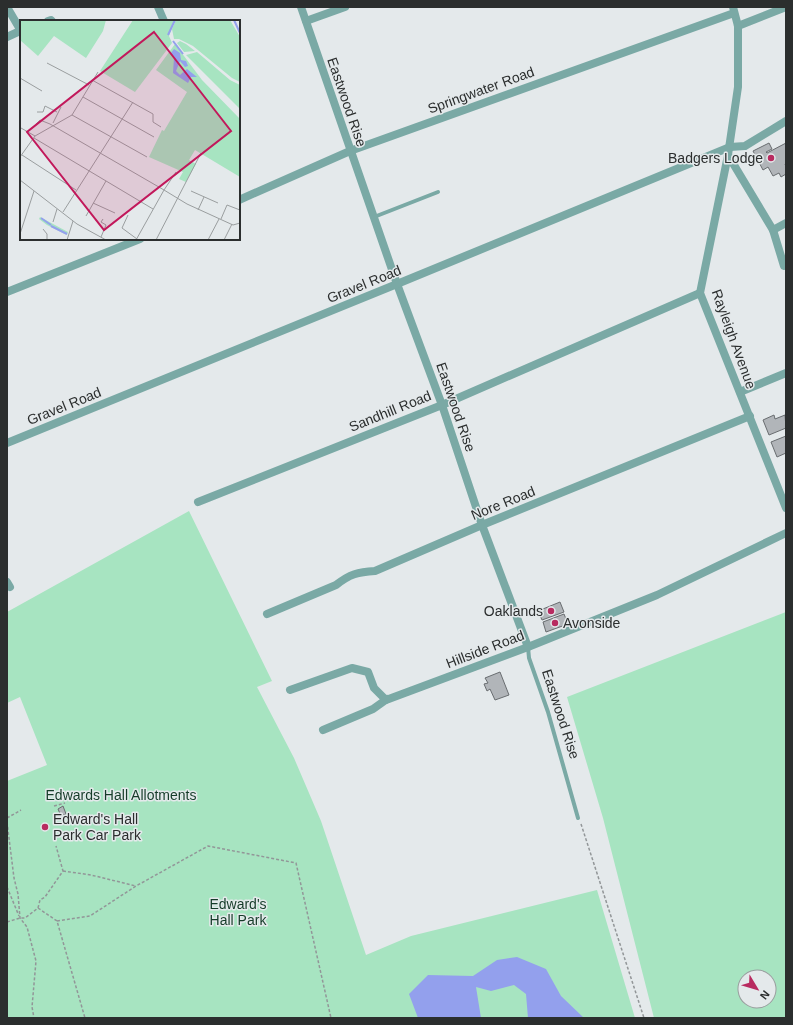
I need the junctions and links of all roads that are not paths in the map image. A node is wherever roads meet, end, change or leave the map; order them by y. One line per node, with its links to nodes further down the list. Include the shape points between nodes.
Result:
1 (7, 7): 10 (street)
2 (158, 7): 7 (street)
3 (301, 7): 8 (street, Eastwood Rise)
4 (345, 7): 8 (street)
5 (786, 7): 9 (street)
6 (733, 10): 9 (street, Rayleigh Avenue); 14 (street, Springwater Road)
7 (164, 20)
8 (306, 21): 14 (street, Eastwood Rise)
9 (738, 26): 15 (street, Rayleigh Avenue, via 738,88)
10 (20, 29)
11 (20, 31): 12 (street)
12 (7, 37)
13 (786, 121): 15 (street, Gravel Road, via 744,146)
14 (350, 151): 17 (street, Springwater Road); 18 (street, Eastwood Rise)
15 (729, 151): 20 (street); 23 (street, Gravel Road); 25 (street, Rayleigh Avenue)
16 (438, 192): 18 (lane)
17 (240, 200)
18 (374, 217): 23 (street, Eastwood Rise)
19 (786, 223): 20 (street)
20 (773, 230): 22 (street)
21 (137, 240): 24 (street)
22 (784, 266)
23 (397, 284): 28 (street, Eastwood Rise); 30 (street, Gravel Road)
24 (7, 292)
25 (700, 293): 27 (street, Rayleigh Avenue); 28 (street, Sandhill Road)
26 (786, 373): 27 (street)
27 (740, 392): 29 (street, Rayleigh Avenue)
28 (442, 405): 32 (street, Sandhill Road); 34 (street, Eastwood Rise)
29 (750, 416): 31 (street, Rayleigh Avenue); 34 (street, Nore Road)
30 (7, 443)
31 (783, 493): 33 (street, Rayleigh Avenue)
32 (198, 502)
33 (786, 508)
34 (482, 525): 36 (street, Nore Road, via 375,571 358,572 336,585); 37 (street, Eastwood Rise)
35 (786, 533): 37 (street, Hillside Road, via 657,595)
36 (268, 614)
37 (528, 647): 39 (street, Hillside Road); 41 (lane, Eastwood Rise, via 529,658 548,712)
38 (290, 690): 39 (street, via 352,668 368,672 374,688)
39 (387, 699): 40 (street, Hillside Road, via 373,709)
40 (323, 730)
41 (578, 818)

